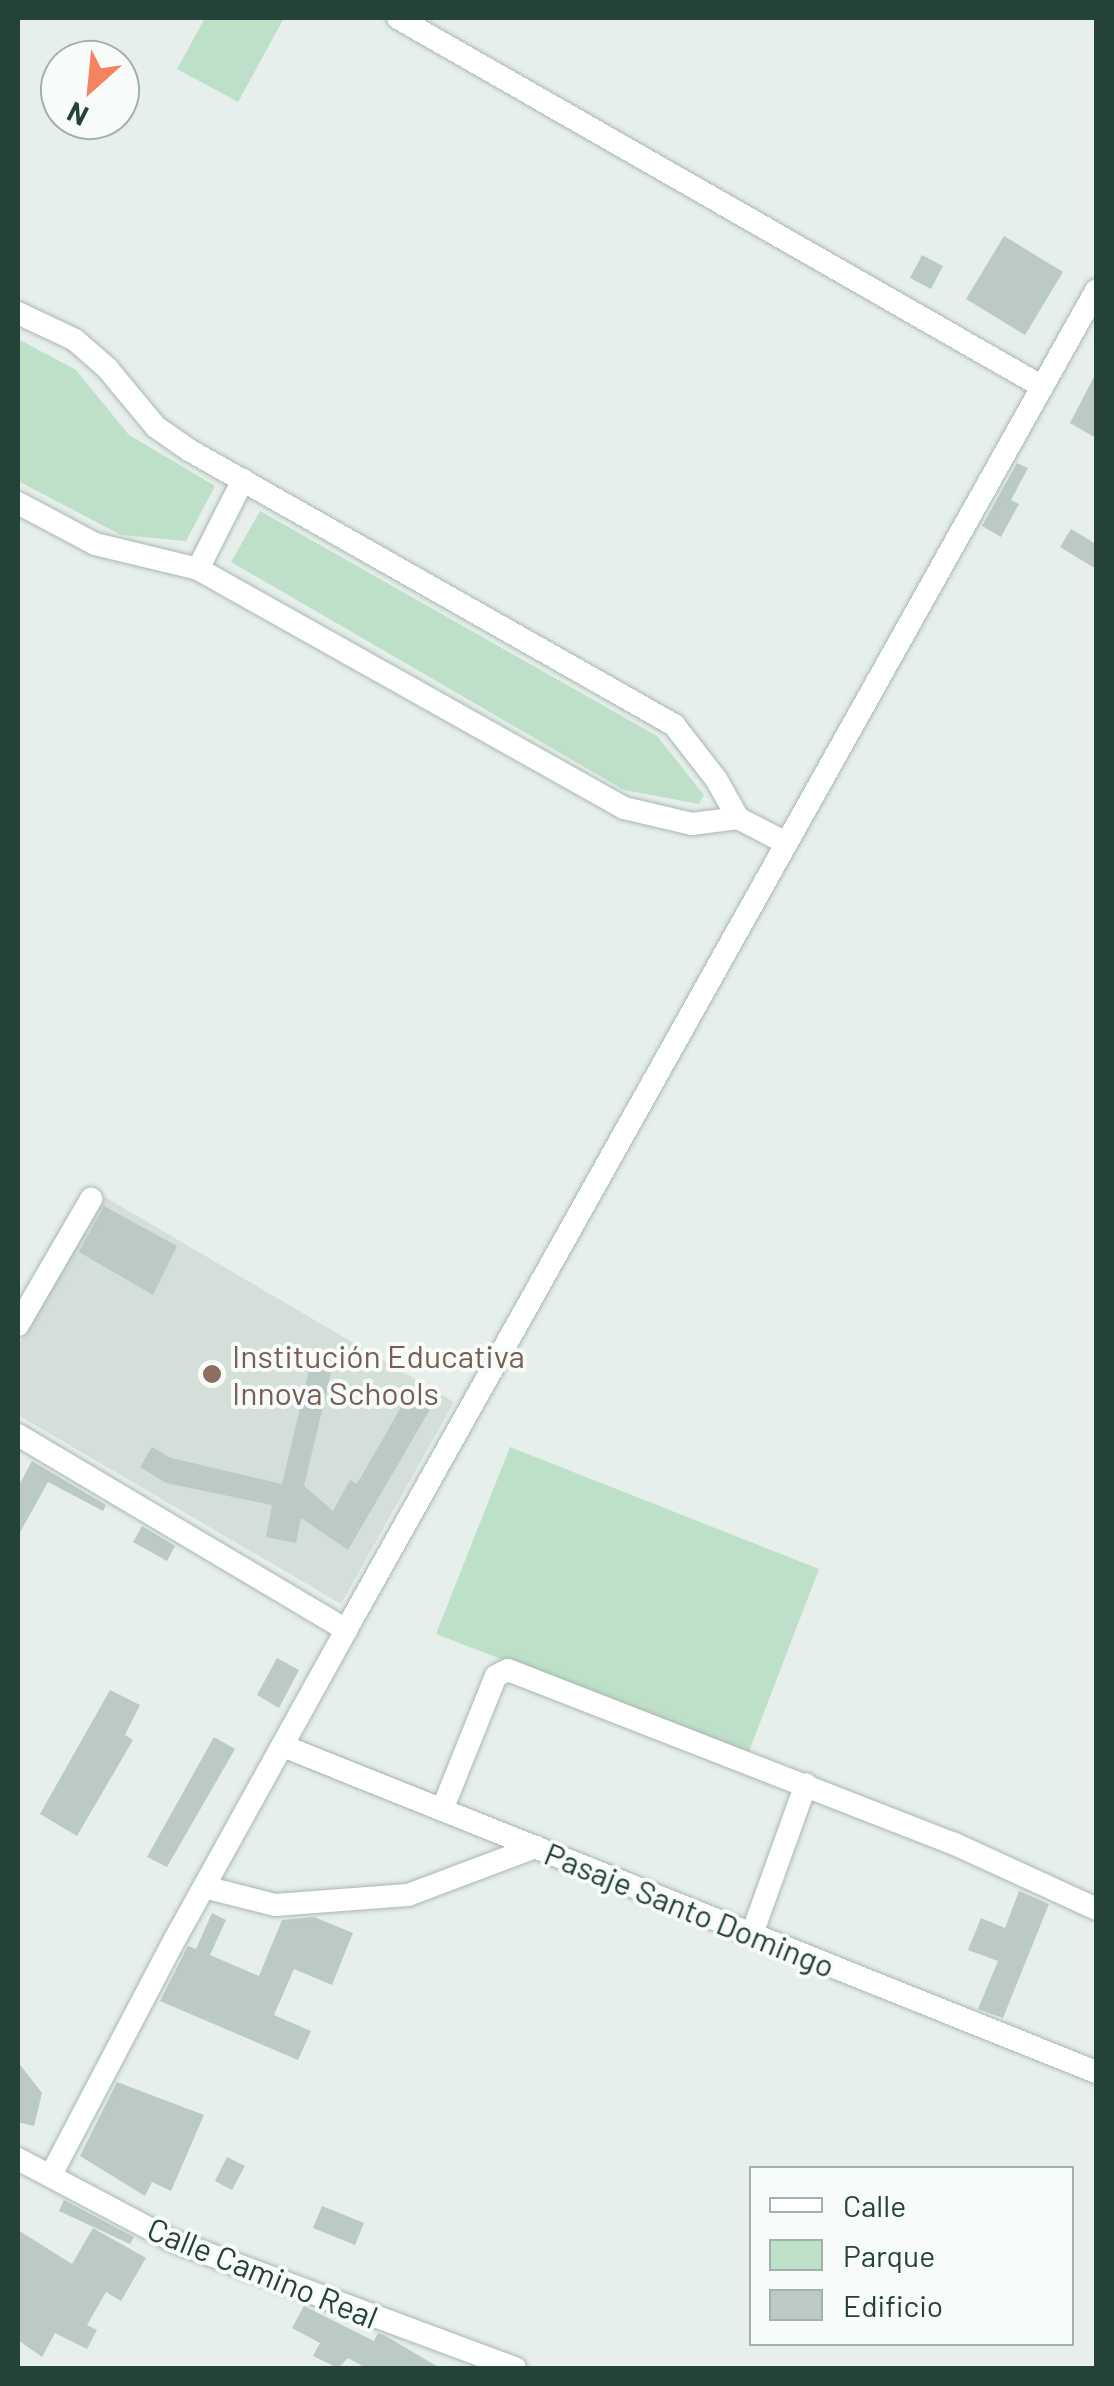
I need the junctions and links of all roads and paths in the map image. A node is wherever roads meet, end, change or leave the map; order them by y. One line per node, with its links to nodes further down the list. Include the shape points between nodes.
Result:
1 (398, 18): 4 (street)
2 (1094, 299): 4 (street)
3 (18, 313): 5 (street, via 74,340 156,427)
4 (1042, 386): 9 (street)
5 (243, 480): 7 (street); 8 (street, via 674,725)
6 (18, 503): 7 (street, via 95,544)
7 (198, 569): 8 (street, via 624,808 692,824)
8 (738, 818): 9 (street)
9 (786, 843): 14 (street)
10 (91, 1199): 11 (street)
11 (24, 1301): 12 (street)
12 (18, 1325)
13 (18, 1435): 14 (street)
14 (346, 1630): 15 (street)
15 (283, 1746): 17 (street, Pasaje Santo Domingo); 19 (street)
16 (806, 1784): 17 (street, via 508,1670 496,1676); 20 (street); 21 (street)
17 (442, 1810): 18 (street, Pasaje Santo Domingo)
18 (536, 1847): 19 (street, via 408,1895 276,1906); 21 (street, Pasaje Santo Domingo)
19 (204, 1887): 24 (street)
20 (1096, 1909)
21 (752, 1934): 22 (street, Pasaje Santo Domingo)
22 (1096, 2072)
23 (18, 2159): 24 (street, Calle Camino Real)
24 (50, 2176): 25 (street, Calle Camino Real, via 173,2241)
25 (516, 2368)

